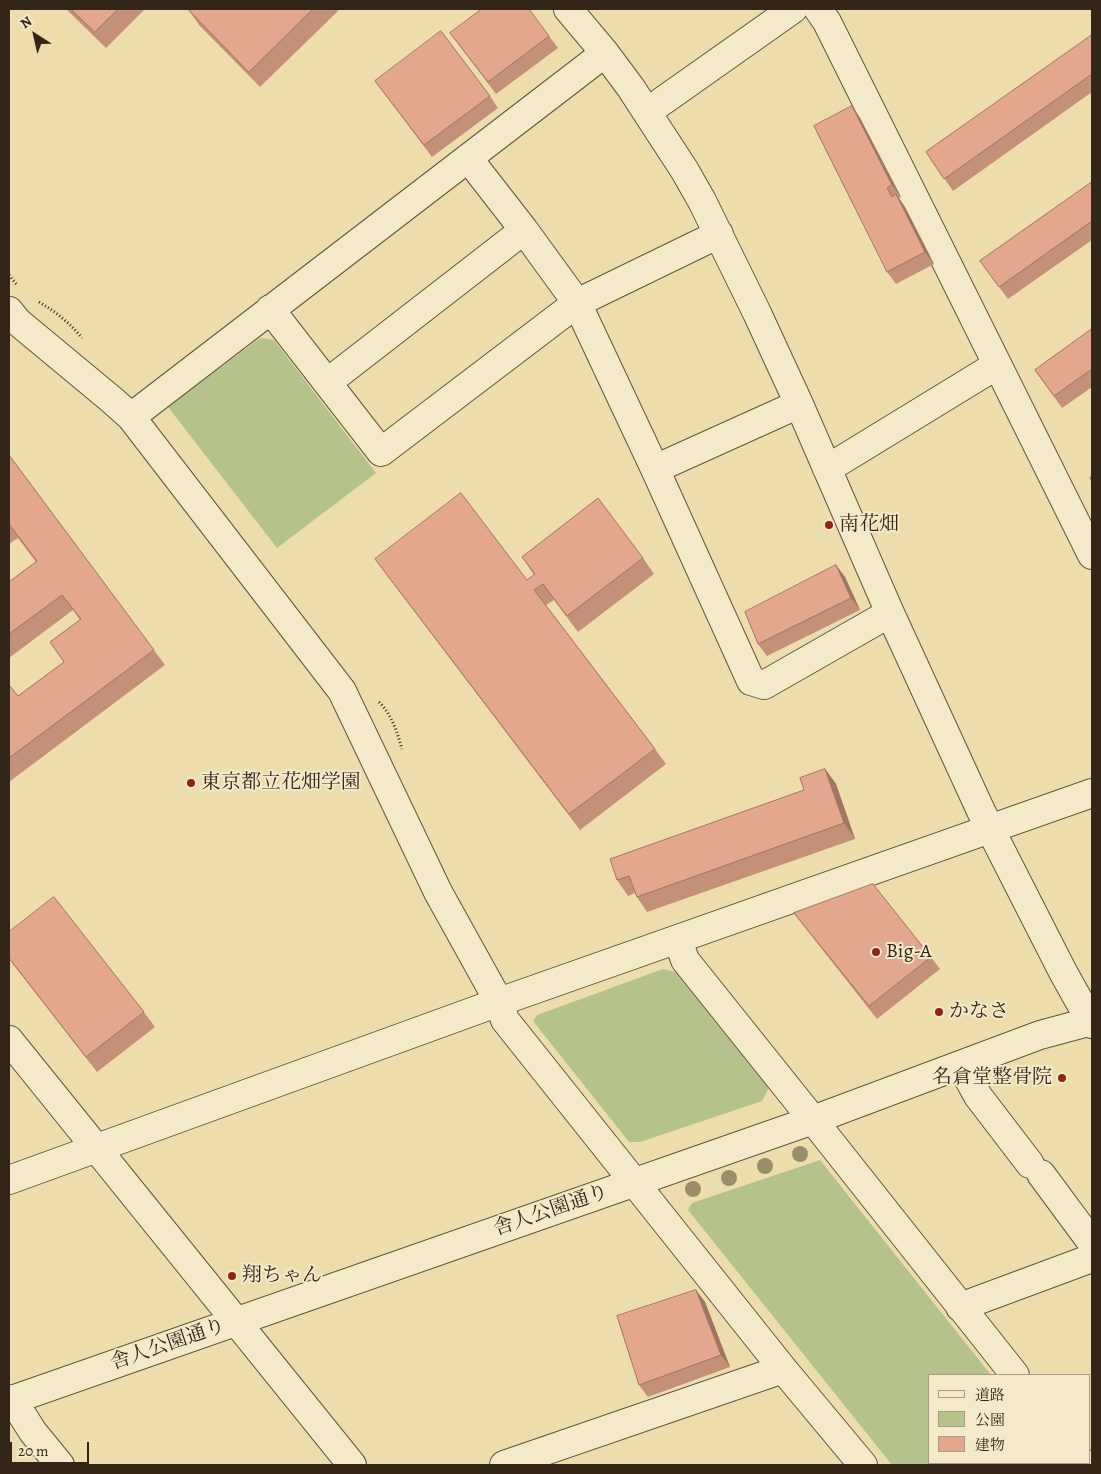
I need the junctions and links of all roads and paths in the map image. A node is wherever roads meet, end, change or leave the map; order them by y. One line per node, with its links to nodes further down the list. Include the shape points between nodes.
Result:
1 (568, 9): 4 (street)
2 (793, 9): 5 (street)
3 (818, 9): 12 (street)
4 (605, 53): 5 (street); 6 (street)
5 (648, 112): 8 (street)
6 (468, 158): 7 (street); 10 (street)
7 (524, 230): 9 (street); 13 (street)
8 (719, 234): 9 (street); 14 (street)
9 (578, 303): 13 (street, via 381,452); 16 (street)
10 (270, 309): 13 (street); 15 (street)
11 (12, 320): 15 (street)
12 (997, 365): 17 (street); 18 (street)
13 (328, 382)
14 (799, 404): 16 (street); 17 (street)
15 (130, 418): 23 (street, via 342,691 438,892)
16 (655, 469): 19 (street, via 751,681 764,685)
17 (827, 469): 19 (street)
18 (1092, 555)
19 (890, 613): 21 (street)
20 (1092, 793): 21 (street)
21 (990, 829): 22 (street); 24 (street)
22 (678, 940): 23 (street); 27 (street, via 685,960)
23 (499, 1002): 28 (street); 30 (street, via 506,1020)
24 (1092, 1022): 26 (street, 舎人公園通り, via 1040,1035)
25 (9, 1040): 28 (street)
26 (961, 1065): 27 (street, 舎人公園通り); 31 (street, via 978,1096)
27 (813, 1120): 30 (street, 舎人公園通り); 33 (street)
28 (96, 1148): 29 (street); 34 (street)
29 (9, 1180)
30 (635, 1182): 34 (street, 舎人公園通り); 35 (street)
31 (1092, 1243)
32 (1092, 1258): 33 (street)
33 (960, 1308): 36 (street)
34 (236, 1321): 37 (street, 舎人公園通り); 39 (street)
35 (784, 1369): 40 (street); 41 (street)
36 (1013, 1374)
37 (10, 1400): 38 (street)
38 (60, 1465)
39 (352, 1465)
40 (504, 1465)
41 (863, 1465)

